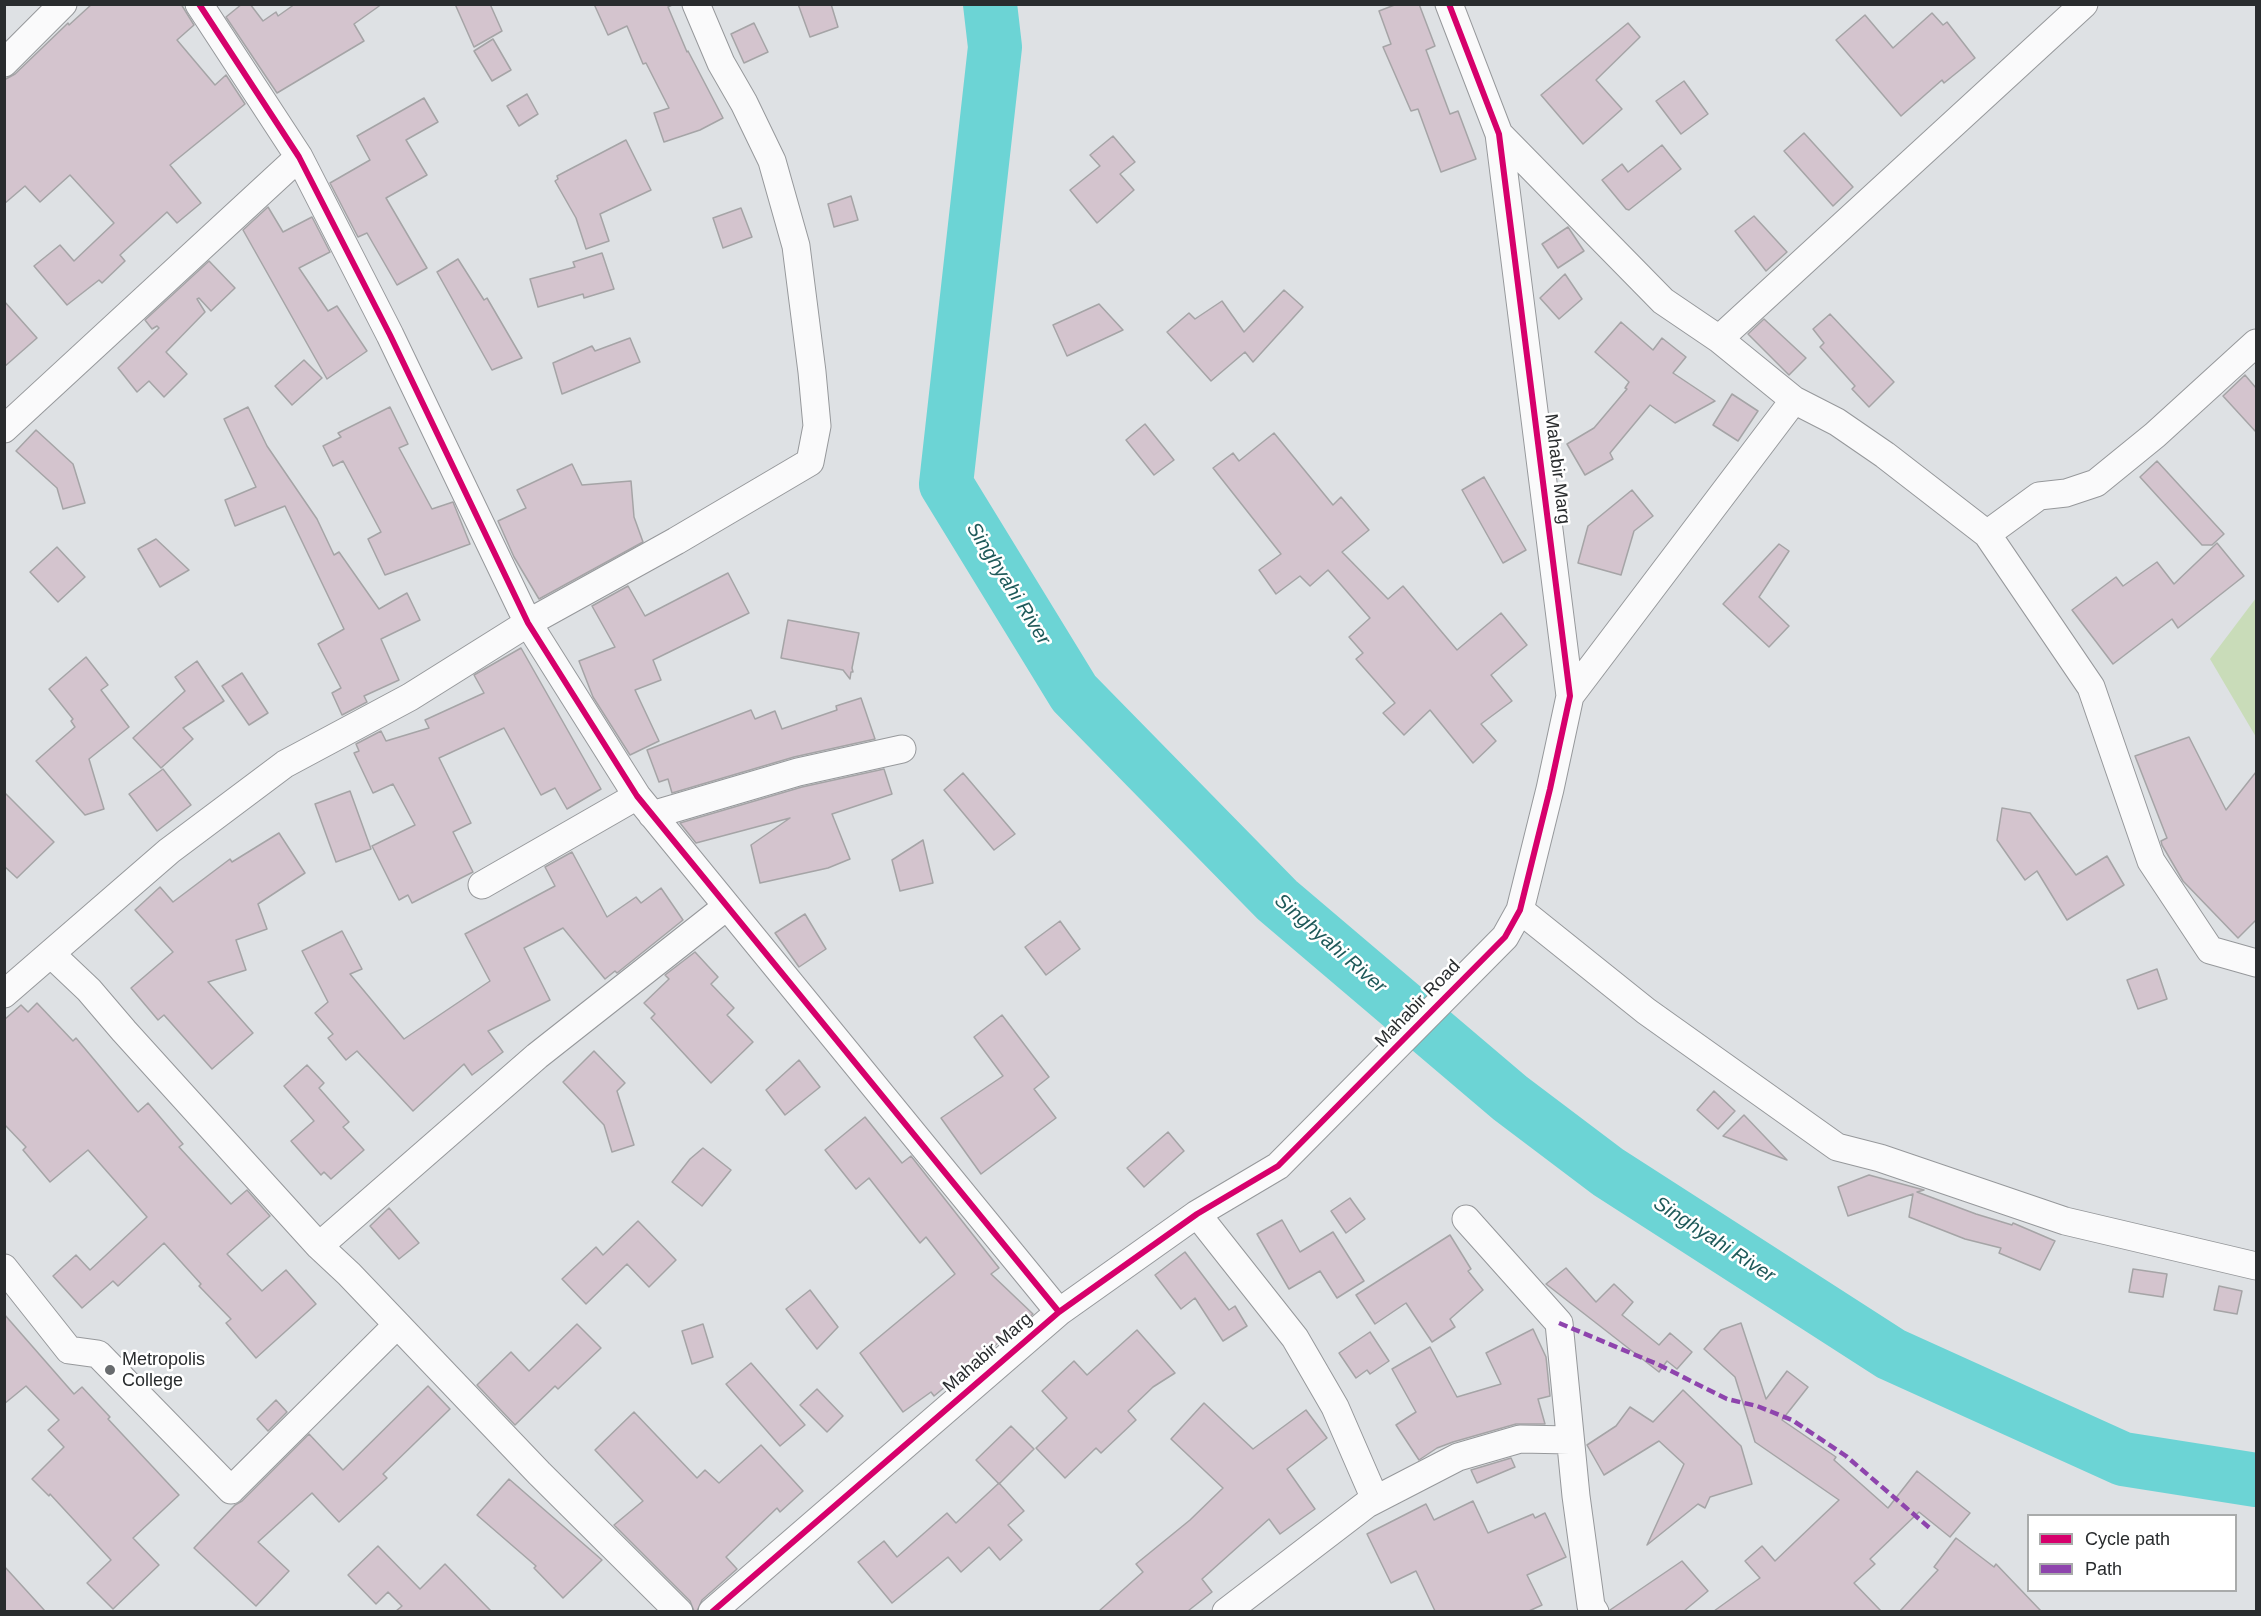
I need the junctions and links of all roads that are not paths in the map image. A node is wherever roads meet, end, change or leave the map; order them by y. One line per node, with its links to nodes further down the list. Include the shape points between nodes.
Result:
1 (63, 4): 6 (street)
2 (199, 4): 8 (street)
3 (696, 4): 14 (street, via 721,63 772,161 796,246 817,426 810,462)
4 (1449, 4): 7 (street, Mahabir Marg)
5 (2084, 4): 9 (street)
6 (4, 63)
7 (1499, 134): 9 (street, via 1663,301); 15 (street, Mahabir Marg)
8 (299, 157): 12 (street); 14 (street, via 390,334)
9 (1719, 339): 11 (street)
10 (2256, 343): 13 (street, via 2096,483 2066,493 2039,496)
11 (1794, 400): 13 (street, via 1837,422 1885,455); 15 (street)
12 (4, 429)
13 (1987, 534): 23 (street, via 2091,687 2151,861 2210,950)
14 (528, 623): 17 (street); 22 (street, via 411,697 285,764 169,851)
15 (1570, 696): 20 (street, Mahabir Marg)
16 (902, 749): 17 (street)
17 (644, 806): 18 (street); 19 (street)
18 (482, 885)
19 (726, 907): 28 (street, via 537,1056); 31 (street)
20 (1520, 910): 21 (street, Mahabir Marg); 29 (street, via 1646,1011 1837,1147 2065,1221)
21 (1505, 937): 25 (street, Mahabir Road)
22 (51, 954): 24 (street); 28 (street)
23 (2256, 963)
24 (4, 994)
25 (1353, 1092): 26 (street, Mahabir Marg, via 1278,1166)
26 (1197, 1214): 31 (street, Mahabir Marg); 34 (street, via 1295,1338 1335,1407)
27 (1466, 1219): 33 (street, via 1559,1323)
28 (320, 1246): 32 (street)
29 (2256, 1266)
30 (4, 1268): 32 (street, via 69,1350 98,1354 231,1490)
31 (1059, 1312): 36 (street, Mahabir Marg)
32 (397, 1326): 35 (street)
33 (1570, 1440): 34 (street, via 1520,1438 1458,1457); 38 (street, via 1591,1606)
34 (1375, 1499): 37 (street)
35 (679, 1611)
36 (712, 1611)
37 (1226, 1611)
38 (1595, 1611)

